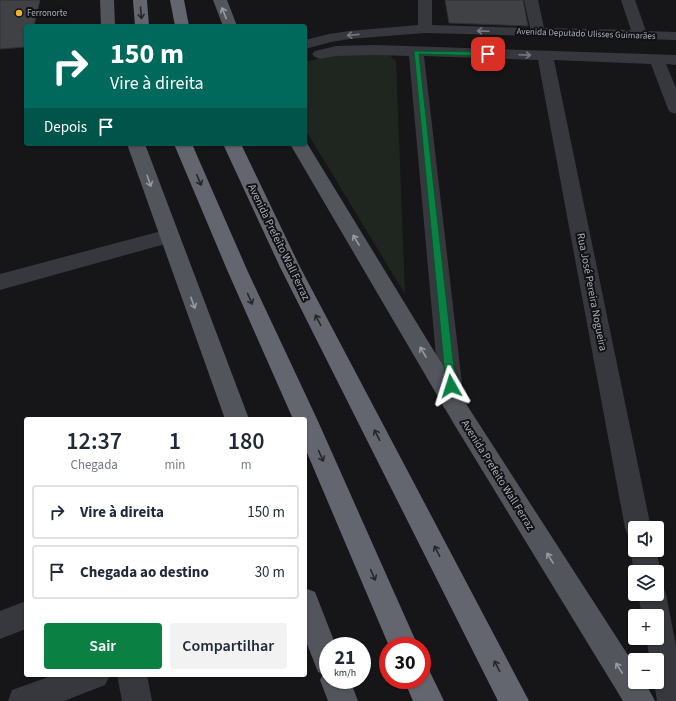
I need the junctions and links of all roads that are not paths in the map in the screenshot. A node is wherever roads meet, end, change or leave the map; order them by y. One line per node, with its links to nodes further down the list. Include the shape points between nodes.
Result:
1 (107, 0): 8 (main road)
2 (140, 0): 9 (highway, one-way to 9)
3 (177, 0): 10 (highway)
4 (220, 0): 11 (main road, one-way to 4)
5 (425, 0): 12 (street)
6 (531, 0): 14 (street)
7 (628, 0): 15 (street)
8 (108, 24)
9 (142, 24)
10 (182, 24)
11 (229, 24)
12 (425, 29): 13 (street, Avenida Deputado Ulisses Guimarães); 14 (street, Avenida Deputado Ulisses Guimarães, one-way to 12)
13 (382, 31): 17 (street, Avenida Deputado Ulisses Guimarães, one-way to 17, via 329,38); 18 (street, via 375,39)
14 (538, 32): 15 (street, Avenida Deputado Ulisses Guimarães)
15 (640, 35): 16 (street, Avenida Deputado Ulisses Guimarães)
16 (676, 36)
17 (307, 44)
18 (376, 50): 19 (street); 21 (street, via 336,51)
19 (416, 52): 20 (street, one-way to 20); 31 (street)
20 (545, 56): 22 (street); 35 (street, Rua José Pereira Nogueira)
21 (307, 58)
22 (656, 60): 23 (street); 24 (street)
23 (676, 60)
24 (676, 109)
25 (137, 146): 29 (main road, one-way to 29)
26 (184, 146): 33 (highway, one-way to 33)
27 (233, 146): 50 (highway, Avenida Prefeito Wall Ferraz, one-way to 27, via 290,267)
28 (300, 146): 31 (main road, Avenida Prefeito Wall Ferraz, one-way to 28)
29 (169, 236): 30 (street); 32 (main road, one-way to 32)
30 (0, 282)
31 (452, 401): 51 (main road, Avenida Prefeito Wall Ferraz, one-way to 31)
32 (235, 417)
33 (304, 417)
34 (307, 425): 39 (highway, one-way to 39)
35 (637, 521)
36 (307, 607): 40 (main road)
37 (24, 616): 38 (street)
38 (0, 625)
39 (400, 637)
40 (319, 639)
41 (661, 645): 52 (street)
42 (90, 677): 46 (street)
43 (132, 677): 47 (street)
44 (338, 689): 48 (main road)
45 (423, 689): 49 (highway)
46 (24, 701)
47 (137, 701)
48 (343, 701)
49 (428, 701)
50 (514, 701)
51 (640, 701)
52 (672, 701)

